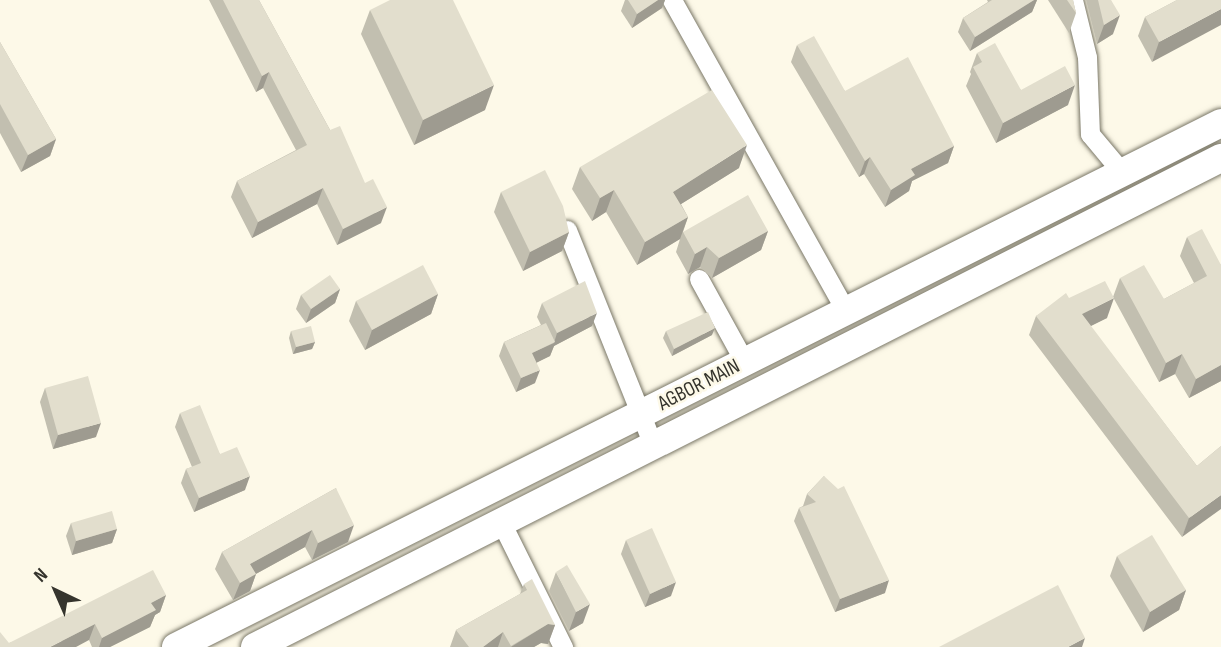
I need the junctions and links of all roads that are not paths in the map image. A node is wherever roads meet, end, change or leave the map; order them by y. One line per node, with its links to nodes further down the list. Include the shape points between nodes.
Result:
1 (671, 0): 8 (street)
2 (1073, 0): 5 (street, via 1087,57 1085,101 1090,134)
3 (1221, 123): 5 (main road, AGBOR MAIN)
4 (1221, 158): 11 (main road, AGBOR MAIN)
5 (1121, 171): 8 (main road, AGBOR MAIN)
6 (567, 230): 10 (street)
7 (699, 279): 9 (street)
8 (844, 308): 9 (main road, AGBOR MAIN)
9 (744, 361): 10 (main road, AGBOR MAIN)
10 (640, 415): 11 (street); 13 (main road, AGBOR MAIN)
11 (654, 447): 12 (main road, AGBOR MAIN)
12 (500, 520): 14 (main road, AGBOR MAIN); 15 (street)
13 (176, 647)
14 (255, 647)
15 (563, 647)

